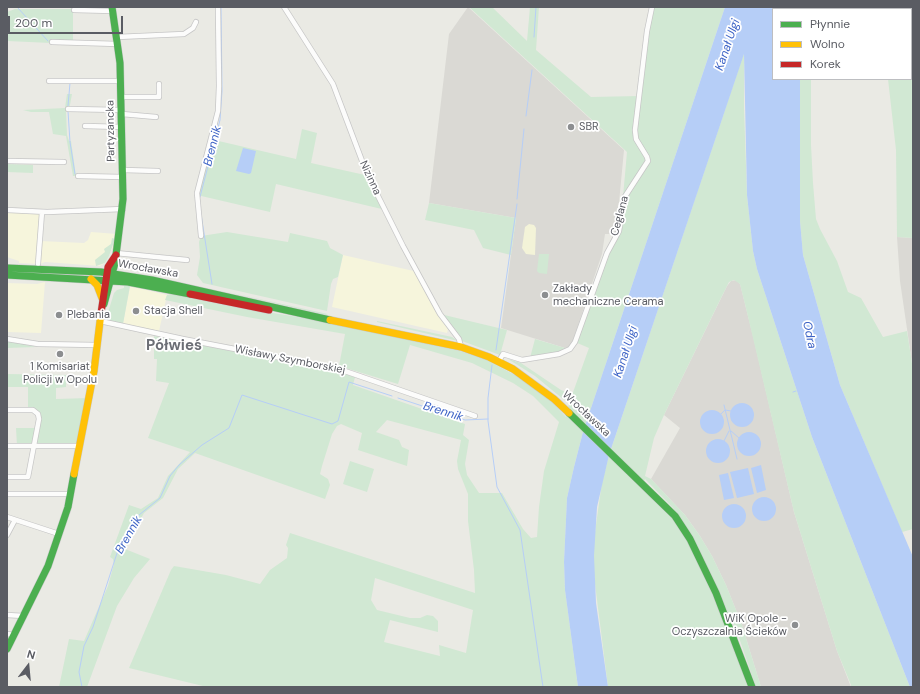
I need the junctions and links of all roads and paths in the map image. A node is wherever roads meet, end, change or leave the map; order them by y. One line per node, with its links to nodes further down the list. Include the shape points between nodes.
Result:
1 (218, 7): 26 (street, via 218,111 197,193)
2 (284, 7): 41 (street, Nizinna, via 333,84 366,172 403,246 440,314 459,339)
3 (652, 7): 42 (street, Ceglana, via 635,130 636,139 648,161 624,198 619,231 607,254 575,342 570,349 559,354 522,360 503,354)
4 (113, 9): 5 (street); 7 (main road, Partyzancka)
5 (74, 10)
6 (196, 22): 7 (street, via 193,28 184,34)
7 (117, 40): 8 (street); 10 (main road, Partyzancka)
8 (52, 42)
9 (49, 81): 10 (street)
10 (121, 82): 12 (main road, Partyzancka)
11 (159, 84): 12 (street, via 159,97)
12 (121, 97): 14 (main road, Partyzancka)
13 (68, 109): 14 (street)
14 (121, 112): 15 (street); 17 (main road, Partyzancka)
15 (156, 117)
16 (85, 126): 17 (street)
17 (122, 127): 21 (main road, Partyzancka)
18 (7, 161): 19 (street)
19 (64, 162)
20 (158, 171): 21 (street)
21 (123, 174): 22 (street); 23 (main road, Partyzancka)
22 (78, 176)
23 (123, 209): 25 (street); 27 (main road, Partyzancka)
24 (7, 210): 25 (street)
25 (42, 212): 29 (street)
26 (201, 236)
27 (116, 254): 28 (street); 32 (main road); 33 (main road, Partyzancka)
28 (187, 260)
29 (38, 264)
30 (7, 268): 33 (main road, Wrocławska)
31 (7, 275): 34 (main road, Wrocławska)
32 (123, 275): 33 (main road, Wrocławska); 36 (main road, Wrocławska, via 189,287)
33 (109, 276): 34 (main road, Wrocławska); 35 (main road); 36 (main road, Wrocławska, via 227,303); 37 (main road)
34 (91, 279): 35 (main road, via 97,285)
35 (102, 298): 37 (main road)
36 (283, 310): 41 (main road, Wrocławska)
37 (101, 312): 38 (main road)
38 (100, 321): 40 (main road); 44 (street, Wisławy Szymborskiej, via 339,369)
39 (7, 339): 40 (street, via 38,344)
40 (97, 345): 47 (main road)
41 (461, 347): 42 (main road, Wrocławska)
42 (500, 361): 59 (main road, Wrocławska, via 528,378 568,412 675,516 690,539 724,610)
43 (7, 410): 46 (street, via 31,410 38,414)
44 (475, 416)
45 (7, 446): 46 (street)
46 (34, 446): 47 (street); 48 (street, via 28,477)
47 (80, 446): 50 (main road)
48 (7, 477)
49 (7, 494): 50 (street)
50 (71, 494): 53 (main road)
51 (7, 517): 52 (street)
52 (15, 520): 53 (street); 54 (street)
53 (59, 534): 56 (main road, via 48,566)
54 (7, 535)
55 (7, 615): 56 (street)
56 (24, 616): 57 (main road)
57 (10, 634): 58 (main road)
58 (7, 649)
59 (752, 687)

